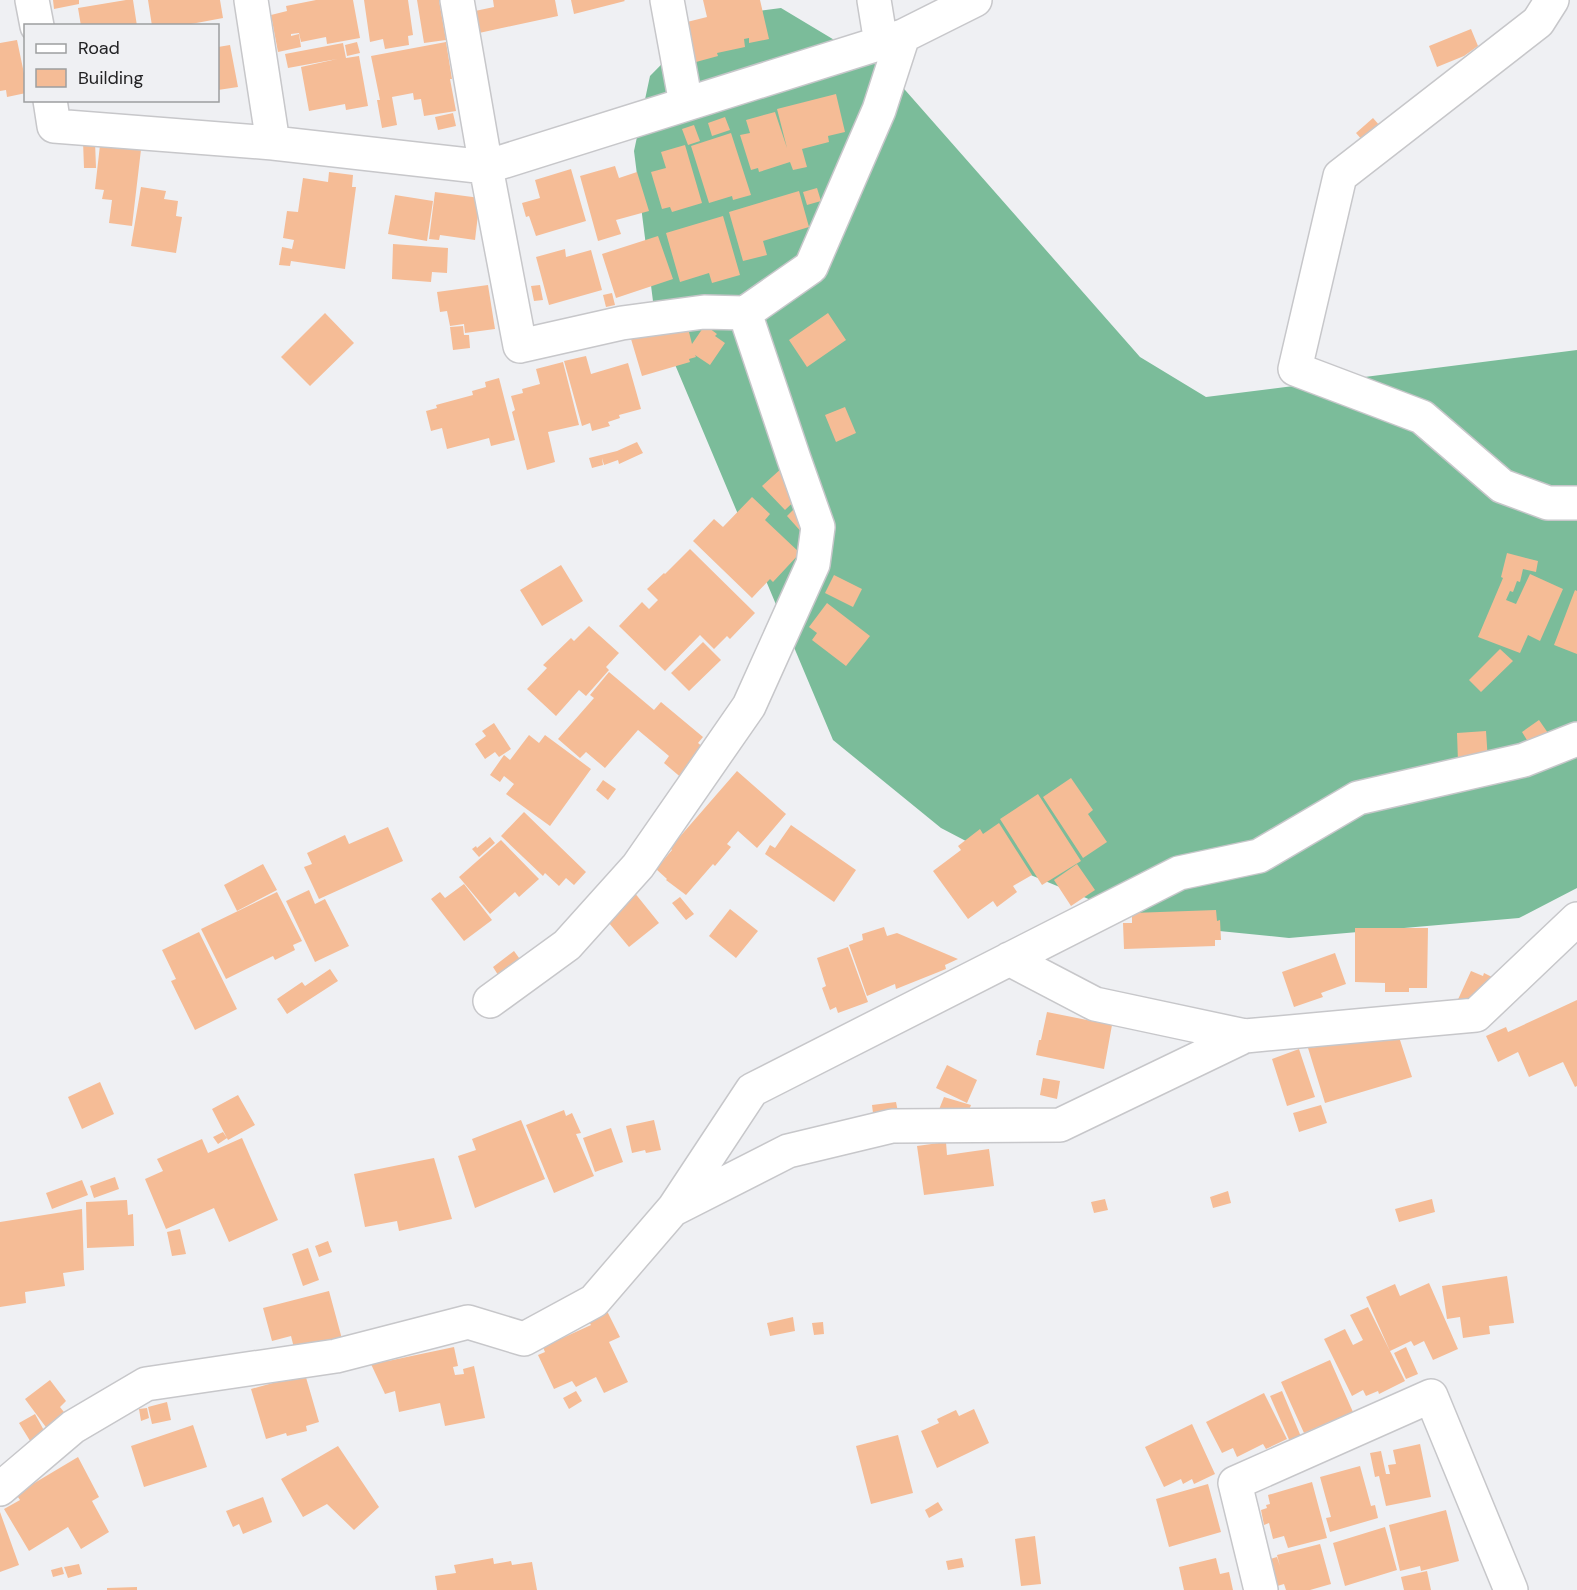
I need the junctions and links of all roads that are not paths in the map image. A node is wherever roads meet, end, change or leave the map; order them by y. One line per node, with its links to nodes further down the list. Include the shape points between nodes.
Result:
1 (32, 0): 8 (street)
2 (251, 0): 12 (street)
3 (457, 0): 13 (street)
4 (667, 0): 11 (street)
5 (874, 0): 9 (street)
6 (975, 0): 9 (street)
7 (1552, 0): 15 (street, via 1538,22 1340,176 1295,369 1422,417 1502,486 1548,502)
8 (37, 24)
9 (892, 40): 11 (street); 14 (street, via 879,110 811,267)
10 (50, 102): 12 (street, via 54,126)
11 (686, 104): 13 (street)
12 (273, 143): 13 (street)
13 (486, 166): 14 (street, via 520,346 622,323 704,312)
14 (745, 313): 19 (street, via 818,527 813,564 749,706 638,866 567,945)
15 (1577, 503)
16 (1577, 739): 18 (street, via 1524,760 1358,798 1259,856 1179,873)
17 (1577, 919): 20 (street, via 1476,1015)
18 (1009, 959): 20 (street, via 1095,1004); 21 (street, via 752,1090)
19 (490, 1000)
20 (1245, 1036): 21 (street, via 1060,1125 892,1126 788,1151)
21 (674, 1208): 22 (street, via 594,1301 524,1339 468,1322 336,1356 146,1384 73,1427)
22 (0, 1489)
23 (1261, 1590): 24 (street, via 1235,1483 1431,1396)
24 (1511, 1590)

